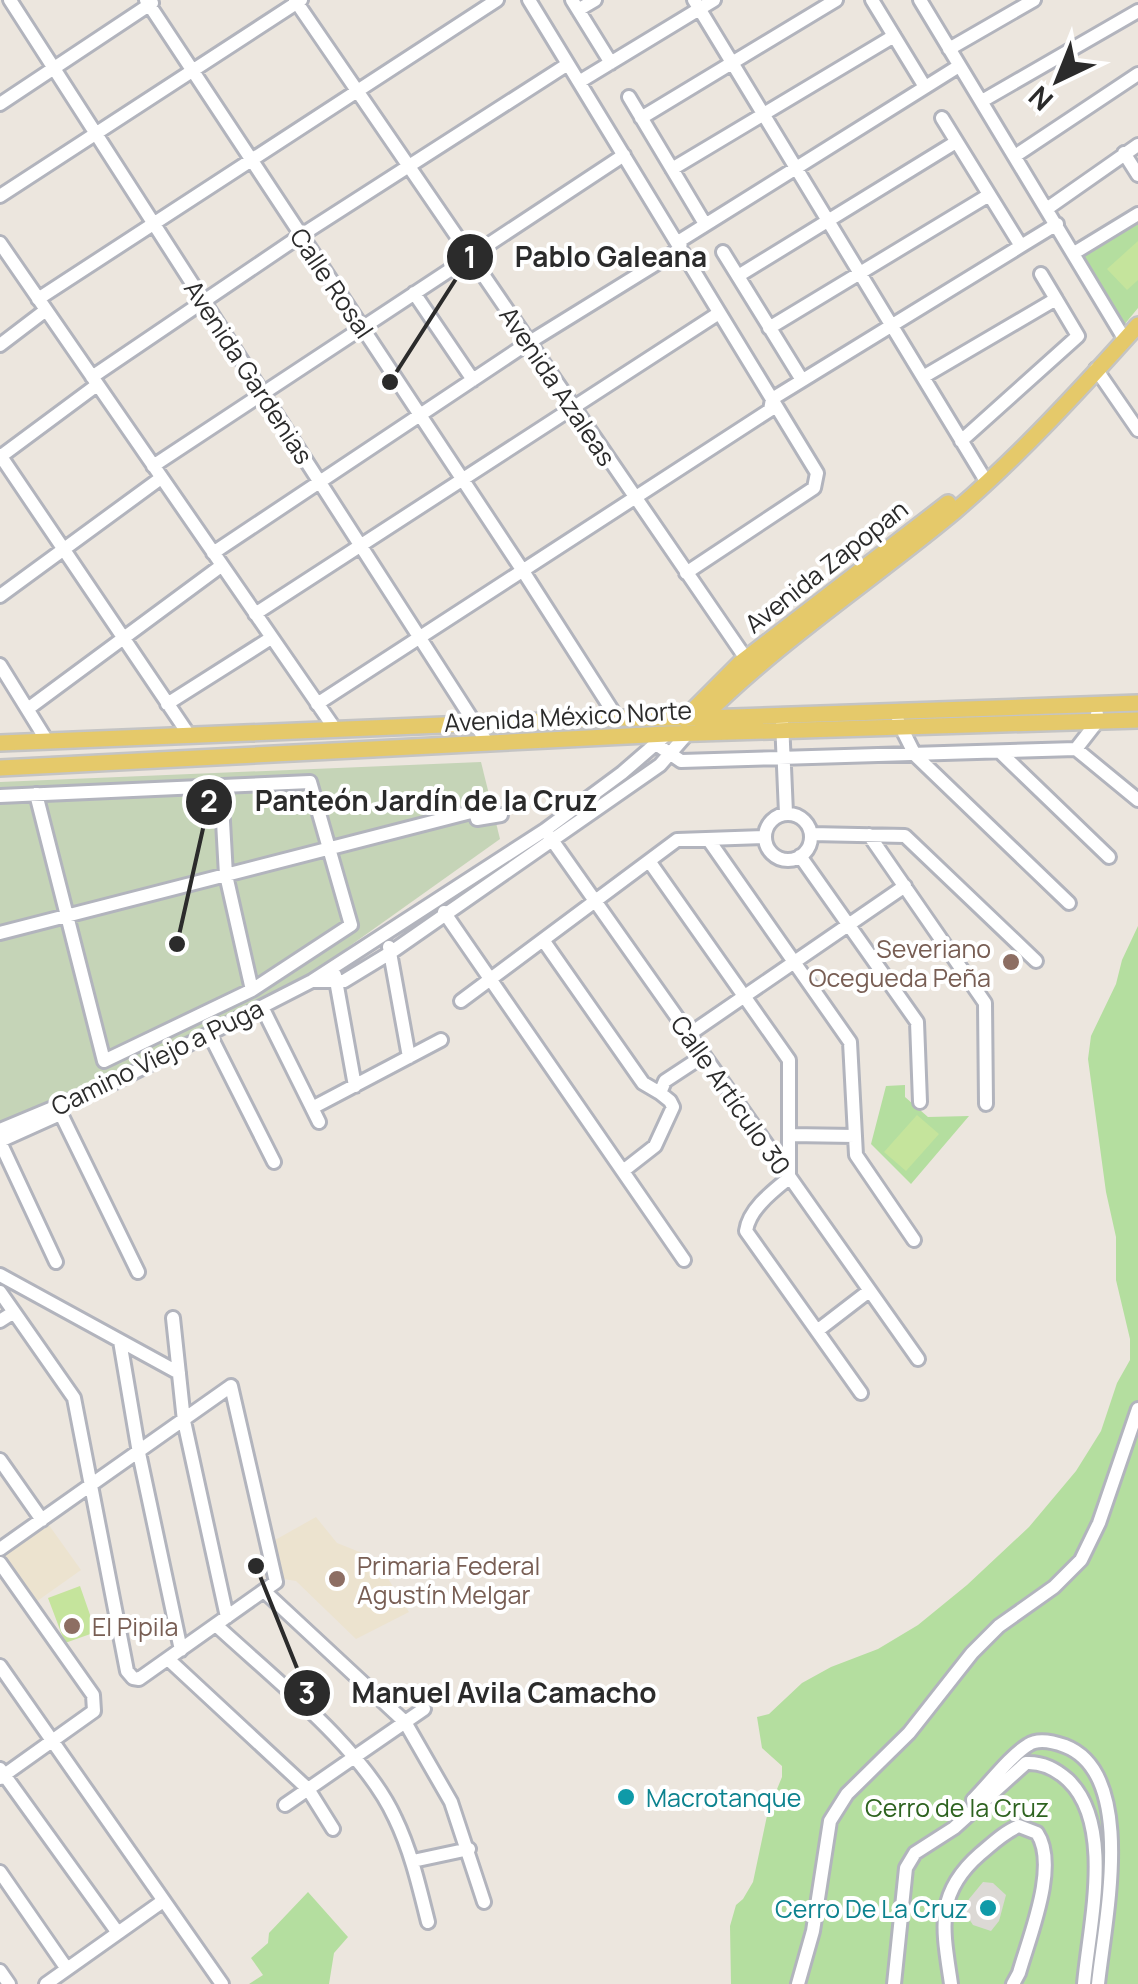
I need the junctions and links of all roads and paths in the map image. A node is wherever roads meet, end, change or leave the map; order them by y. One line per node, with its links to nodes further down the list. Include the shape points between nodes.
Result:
1 (10, 0): 21 (street, Avenida Gardenias)
2 (497, 0): 26 (street)
3 (529, 0): 19 (street)
4 (596, 0): 13 (street)
5 (714, 0): 12 (street)
6 (836, 0): 17 (street)
7 (872, 0): 15 (street)
8 (920, 0): 16 (street)
9 (1034, 0): 16 (street)
10 (297, 1): 22 (street); 26 (street, Avenida Azaleas)
11 (150, 2): 21 (street); 22 (street, Calle Rosal)
12 (697, 4): 17 (street); 18 (street)
13 (575, 5): 18 (street)
14 (1138, 11): 28 (street)
15 (894, 36): 25 (street); 30 (street)
16 (950, 50): 20 (street)
17 (732, 62): 30 (street); 31 (street)
18 (611, 63): 24 (street)
19 (568, 64): 24 (street); 41 (street)
20 (959, 66): 25 (street); 28 (street)
21 (54, 69): 29 (street); 33 (street, Avenida Gardenias)
22 (193, 72): 33 (street); 39 (street, Calle Rosal)
23 (1138, 74): 38 (street)
24 (579, 82): 37 (street)
25 (924, 87): 40 (street)
26 (357, 91): 39 (street); 41 (street, Avenida Azaleas)
27 (629, 97): 31 (street)
28 (982, 101): 38 (street)
29 (0, 104)
30 (764, 114): 40 (street); 42 (street)
31 (641, 118): 42 (street)
32 (942, 118): 34 (street)
33 (94, 132): 45 (street); 49 (street, Avenida Gardenias)
34 (956, 142): 44 (street); 48 (street)
35 (1138, 145): 36 (street)
36 (1124, 153): 43 (street); 46 (street)
37 (624, 155): 55 (street); 58 (street)
38 (1015, 156): 46 (street)
39 (252, 161): 49 (street); 52 (street, Calle Rosal)
40 (795, 166): 48 (street); 50 (street)
41 (409, 168): 52 (street); 58 (street, Avenida Azaleas)
42 (672, 169): 50 (street)
43 (1138, 174)
44 (989, 195): 54 (street); 59 (street)
45 (0, 196)
46 (1048, 208): 51 (street)
47 (1138, 214): 57 (street)
48 (828, 220): 59 (street); 61 (street)
49 (154, 224): 64 (street, Avenida Gardenias); 65 (street)
50 (706, 224): 55 (street, via 681,240)
51 (1057, 224): 54 (street); 57 (street)
52 (300, 236): 64 (street); 69 (street, Calle Rosal)
53 (0, 243): 65 (street)
54 (1020, 246): 68 (street)
55 (680, 248): 66 (street); 73 (street)
56 (724, 252): 61 (street)
57 (1074, 253): 71 (street)
58 (469, 256): 62 (street); 73 (street, Avenida Azaleas)
59 (860, 273): 68 (street); 70 (street)
60 (1041, 274): 63 (street)
61 (738, 276): 70 (street)
62 (414, 293): 69 (street); 77 (street)
63 (1056, 299): 75 (street); 84 (street, via 1078,336)
64 (203, 302): 76 (street); 79 (street, Avenida Gardenias)
65 (42, 305): 72 (street); 76 (street)
66 (719, 313): 80 (street); 81 (street)
67 (1138, 325): 71 (main road, Avenida Zapopan)
68 (891, 326): 75 (street); 78 (street)
69 (362, 328): 79 (street); 82 (street, Calle Rosal)
70 (770, 328): 78 (street)
71 (1125, 340): 74 (main road, Avenida Zapopan)
72 (0, 344)
73 (528, 344): 77 (street); 81 (street, Avenida Azaleas)
74 (1096, 370): 83 (street); 88 (main road, Avenida Zapopan)
75 (923, 377): 84 (street)
76 (94, 380): 85 (street); 86 (street)
77 (473, 380): 82 (street)
78 (802, 380): 80 (street)
79 (262, 394): 86 (street); 89 (street, Avenida Gardenias)
80 (772, 399): 90 (street, via 770,410); 96 (street, via 817,473 814,488)
81 (573, 408): 87 (street); 90 (street, Avenida Azaleas)
82 (420, 416): 87 (street, Calle Rosal); 89 (street)
83 (1138, 430)
84 (962, 441): 88 (street)
85 (0, 457): 92 (street)
86 (157, 472): 92 (street); 93 (street)
87 (461, 479): 91 (street); 95 (street, Calle Rosal)
88 (985, 479): 103 (main road, Avenida Zapopan)
89 (320, 483): 91 (street, Avenida Gardenias); 93 (street)
90 (635, 498): 95 (street); 96 (street, Avenida Azaleas)
91 (360, 546): 98 (street); 101 (street, Avenida Gardenias)
92 (64, 550): 97 (street); 99 (street)
93 (213, 553): 94 (street)
94 (222, 566): 98 (street); 99 (street)
95 (523, 570): 101 (street); 111 (street, Calle Rosal)
96 (686, 573): 103 (street, Avenida Azaleas)
97 (0, 596)
98 (255, 614): 100 (street)
99 (123, 638): 106 (street); 108 (street)
100 (271, 638): 106 (street); 107 (street)
101 (420, 638): 107 (street); 116 (street, Avenida Gardenias)
102 (0, 665): 108 (street)
103 (750, 665): 104 (main road, Avenida Zapopan); 115 (main road, Avenida Zapopan)
104 (726, 695): 110 (main road, via 724,706); 115 (main road, Avenida Zapopan)
105 (1138, 703): 109 (main road, Avenida México Norte)
106 (167, 704): 118 (street)
107 (317, 704): 117 (street)
108 (29, 708): 120 (street)
109 (1097, 714): 112 (main road, Avenida México Norte); 113 (main road, Avenida México Norte); 123 (street)
110 (742, 716): 114 (main road, Avenida México Norte); 115 (main road, Avenida México Norte)
111 (616, 718): 115 (main road, Avenida México Norte); 116 (main road, Avenida México Norte)
112 (898, 718): 114 (main road, Avenida México Norte); 126 (street)
113 (1138, 720)
114 (782, 722): 115 (main road, Avenida México Norte); 127 (street)
115 (692, 723): 119 (main road); 125 (street)
116 (474, 724): 117 (main road, Avenida México Norte); 122 (street, Avenida Gardenias)
117 (334, 728): 118 (main road, Avenida México Norte)
118 (190, 735): 120 (main road, Avenida México Norte)
119 (662, 739): 122 (main road, Avenida México Norte); 125 (street); 136 (street)
120 (47, 741): 121 (main road, Avenida México Norte)
121 (0, 743)
122 (488, 744): 128 (main road, Avenida México Norte)
123 (1076, 749): 124 (street); 132 (street)
124 (1000, 752): 126 (street); 142 (street)
125 (669, 754): 127 (street, via 682,761); 136 (street)
126 (915, 755): 127 (street); 148 (street)
127 (784, 758): 133 (street)
128 (0, 768)
129 (220, 786): 130 (street); 140 (street, via 310,782); 144 (street)
130 (36, 794): 131 (street); 149 (street)
131 (0, 796)
132 (1138, 800)
133 (786, 814): 135 (street, via 802,819); 138 (street, via 773,818)
134 (500, 815): 140 (street, via 477,820 474,811)
135 (811, 834): 137 (street); 141 (street)
136 (548, 835): 146 (street); 147 (street, Calle Artículo 30); 150 (street)
137 (869, 835): 145 (street); 157 (street, via 905,836)
138 (764, 837): 139 (street); 141 (street, via 777,857)
139 (708, 839): 143 (street, via 677,840); 156 (street)
140 (330, 849): 144 (street); 160 (street, via 351,924)
141 (800, 856): 151 (street)
142 (1109, 857)
143 (649, 861): 147 (street); 161 (street)
144 (226, 875): 149 (street); 160 (street)
145 (905, 886): 151 (street); 172 (street, via 985,1003)
146 (437, 902): 150 (street); 153 (street)
147 (594, 902): 154 (street); 165 (street, Calle Artículo 30)
148 (1070, 903)
149 (67, 916): 152 (street); 160 (street, via 104,1061)
150 (447, 916): 155 (street); 159 (street)
151 (848, 924): 156 (street); 171 (street, via 917,1022)
152 (0, 934)
153 (386, 935): 155 (street); 158 (street)
154 (543, 940): 159 (street); 170 (street, via 642,1083)
155 (390, 953): 158 (street, via 344,982); 168 (street)
156 (795, 961): 161 (street); 178 (street, via 850,1042)
157 (1036, 961)
158 (335, 975): 163 (street, Camino Viejo a Puga); 169 (street)
159 (491, 978): 162 (street); 181 (street)
160 (252, 990)
161 (744, 996): 165 (street); 177 (street, via 789,1060)
162 (461, 1001)
163 (262, 1008): 164 (street, Camino Viejo a Puga); 173 (street)
164 (210, 1035): 174 (street, Camino Viejo a Puga); 180 (street)
165 (688, 1035): 167 (street, Calle Artículo 30)
166 (441, 1040): 168 (street)
167 (703, 1056): 170 (street, via 665,1082); 182 (street, Calle Artículo 30)
168 (409, 1057): 169 (street)
169 (354, 1086): 173 (street)
170 (660, 1093): 181 (street, via 672,1108 655,1146)
171 (920, 1102)
172 (986, 1104)
173 (312, 1108): 175 (street)
174 (58, 1110): 176 (street, Camino Viejo a Puga); 179 (street); 186 (street)
175 (319, 1122)
176 (0, 1130)
177 (790, 1135): 178 (street); 182 (street)
178 (855, 1136): 183 (street, via 856,1155)
179 (0, 1142): 185 (street)
180 (274, 1162)
181 (623, 1171): 184 (street)
182 (789, 1178): 188 (street, Calle Artículo 30); 193 (street, via 746,1231)
183 (914, 1240)
184 (684, 1260)
185 (56, 1262)
186 (138, 1272)
187 (0, 1276): 194 (street)
188 (869, 1291): 193 (street); 195 (street, Calle Artículo 30)
189 (0, 1292): 190 (street)
190 (14, 1312): 192 (street); 202 (street, via 74,1398)
191 (173, 1318): 196 (street)
192 (0, 1321)
193 (817, 1331): 197 (street)
194 (120, 1341): 196 (street); 200 (street)
195 (918, 1359)
196 (179, 1373): 199 (street)
197 (861, 1393)
198 (1138, 1409): 232 (street, via 1081,1560 972,1653 830,1821)
199 (184, 1421): 200 (street); 206 (street, via 231,1386 276,1582); 207 (street)
200 (139, 1453): 202 (street); 208 (street)
201 (0, 1460): 203 (street)
202 (92, 1487): 203 (street); 209 (street, via 128,1672 139,1679)
203 (42, 1520): 204 (street)
204 (0, 1549)
205 (0, 1563): 213 (street, via 93,1695 94,1711)
206 (264, 1591): 207 (street); 212 (street)
207 (222, 1621): 208 (street); 214 (street)
208 (181, 1650): 209 (street)
209 (168, 1659): 216 (street)
210 (0, 1666): 213 (street)
211 (424, 1709): 212 (street)
212 (405, 1722): 214 (street); 220 (street, via 451,1802)
213 (52, 1741): 215 (street); 223 (street)
214 (355, 1756): 216 (street); 221 (street, via 395,1817)
215 (1, 1774): 226 (street)
216 (308, 1789): 217 (street); 219 (street)
217 (284, 1804)
218 (958, 1824): 233 (street, via 915,1853 906,1868); 236 (street, via 1026,1763 1047,1765 1077,1790 1096,1844); 237 (street, via 958,1816 1028,1745 1040,1740 1075,1751 1096,1775 1111,1822)
219 (333, 1829)
220 (469, 1849): 221 (street); 224 (street)
221 (413, 1862): 225 (street)
222 (0, 1872): 227 (street)
223 (164, 1900): 226 (street); 231 (street)
224 (484, 1902)
225 (428, 1922)
226 (118, 1933): 227 (street)
227 (68, 1968): 230 (street)
228 (0, 1971): 229 (street)
229 (9, 1984)
230 (46, 1984)
231 (222, 1984)
232 (798, 1984)
233 (894, 1984)
234 (951, 1984): 235 (street, via 946,1897 968,1865 1018,1826 1037,1833 1046,1856 1042,1892)
235 (1013, 1984)
236 (1084, 1984)
237 (1098, 1984)

